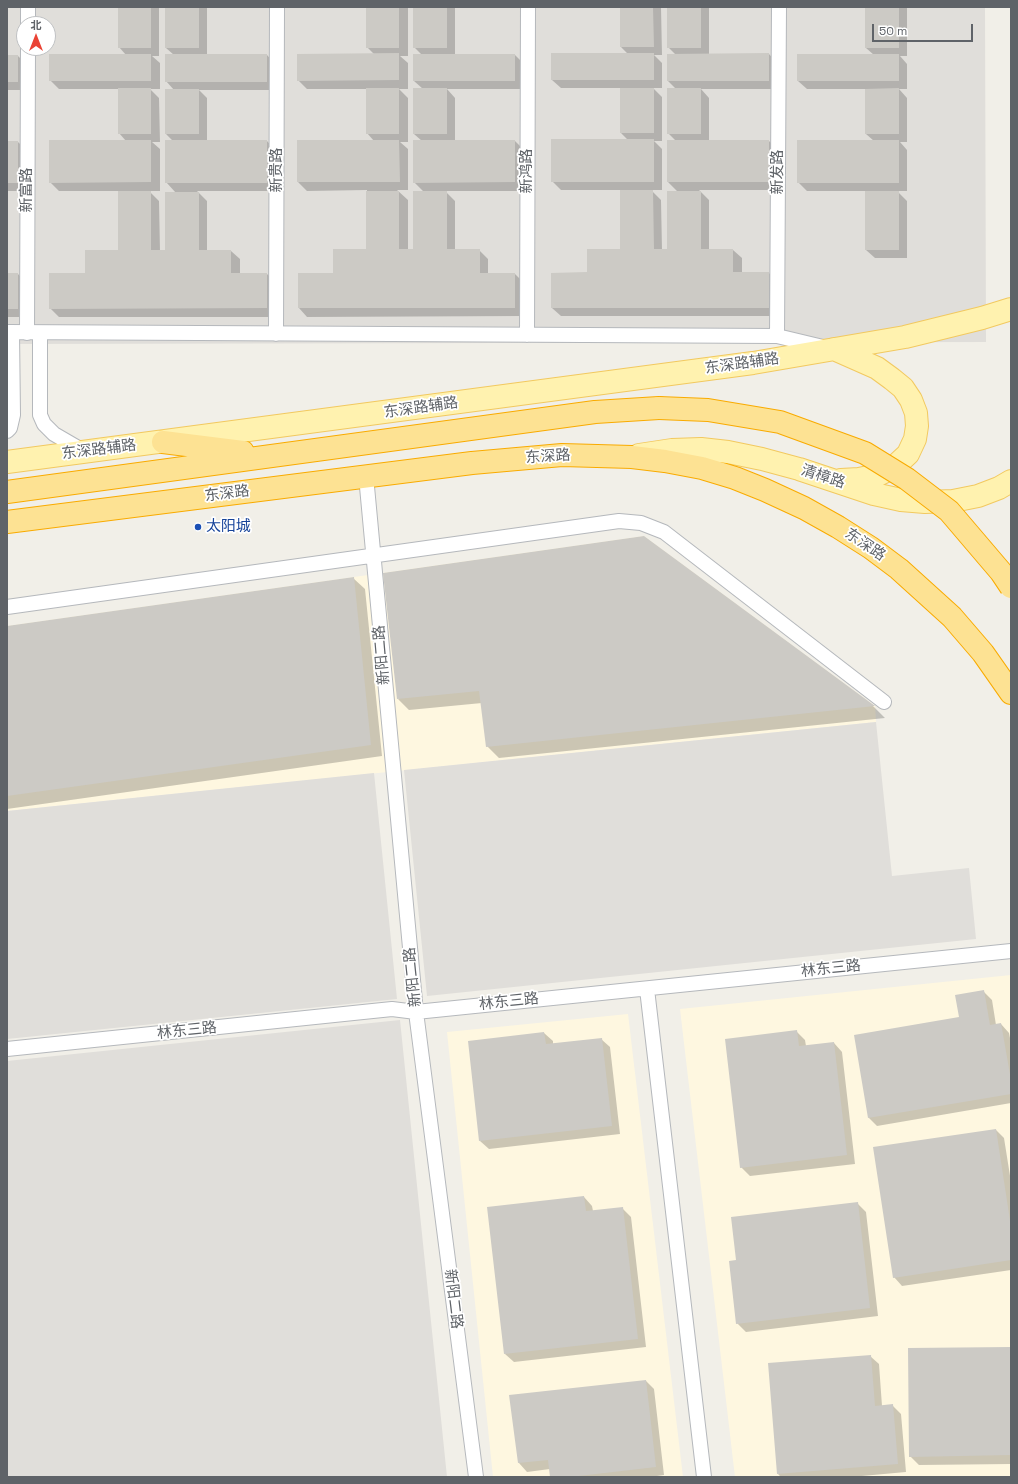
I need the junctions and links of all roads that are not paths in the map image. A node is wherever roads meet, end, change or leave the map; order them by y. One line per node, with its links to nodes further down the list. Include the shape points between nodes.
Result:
1 (277, 7): 8 (street, 新贵路)
2 (528, 7): 9 (street, 新鸿路)
3 (779, 7): 10 (street, 新发路)
4 (28, 56): 7 (street, 新富路)
5 (1011, 309): 11 (main road, via 906,337)
6 (10, 332): 7 (street); 12 (street, via 13,415)
7 (34, 333): 8 (street); 14 (street, 新富路, via 40,415 44,424 54,434)
8 (276, 334): 9 (street)
9 (527, 335): 10 (street)
10 (777, 336): 11 (street)
11 (834, 349): 13 (main road, 东深路辅路, via 753,363); 19 (main road, via 877,368 903,388 916,413 917,426 915,439 908,454 894,467 878,475)
12 (7, 431)
13 (162, 442): 14 (main road, 东深路辅路); 15 (highway)
14 (85, 452): 17 (main road, 东深路辅路)
15 (274, 455): 21 (highway); 24 (highway, bridge, via 595,412 659,408 708,410 780,422 865,453 907,478 949,511)
16 (632, 457): 18 (highway, 东深路, via 562,455); 19 (main road, 清樟路, via 672,450 701,449 728,452); 26 (highway, 东深路, via 702,468 734,478 804,508 838,527 899,569 947,611 983,653)
17 (7, 462)
18 (366, 476): 22 (highway, 东深路); 23 (street, 新阳二路)
19 (834, 480): 20 (main road, 清樟路, via 874,494 926,502 953,501 978,496)
20 (1011, 481)
21 (7, 492)
22 (7, 522)
23 (372, 555): 25 (street); 27 (street, via 619,521 641,523 664,532); 30 (street, 新阳二路)
24 (1011, 587)
25 (7, 607)
26 (1011, 693)
27 (884, 702)
28 (1011, 951): 29 (street, 林东三路)
29 (647, 988): 30 (street, 林东三路); 33 (street)
30 (416, 1012): 31 (street, 林东三路, via 392,1009); 32 (street, 新阳二路)
31 (7, 1049)
32 (476, 1477)
33 (704, 1477)

